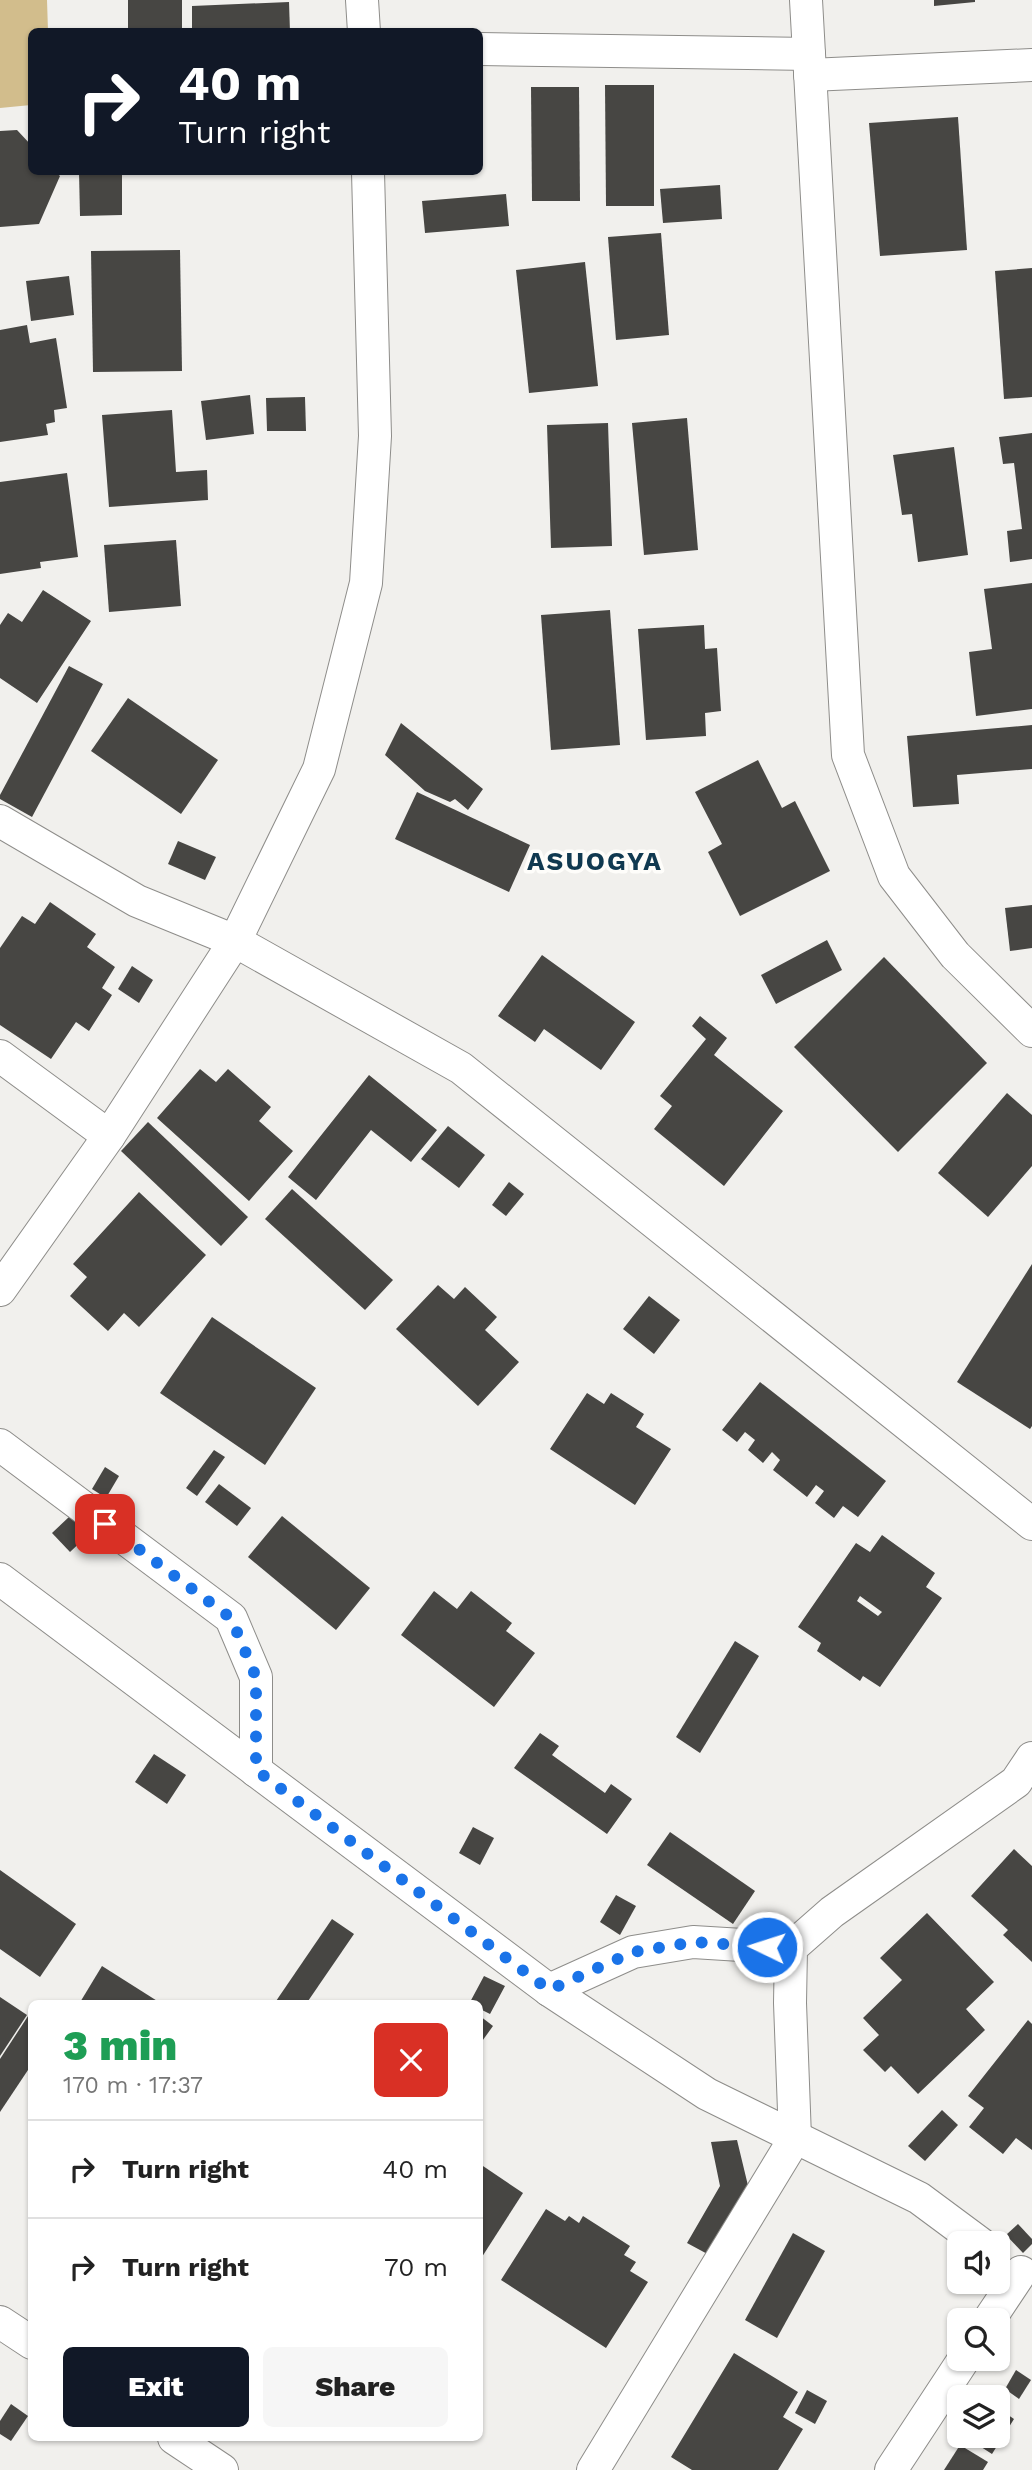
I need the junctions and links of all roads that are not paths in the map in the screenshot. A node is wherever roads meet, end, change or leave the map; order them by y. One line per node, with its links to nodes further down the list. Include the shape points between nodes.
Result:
1 (362, 0): 3 (street)
2 (806, 0): 5 (street)
3 (364, 28)
4 (483, 49): 5 (street)
5 (809, 64): 6 (street); 10 (street, via 848,755 894,876 955,955)
6 (1032, 65)
7 (369, 175): 9 (street, via 375,436 366,583 319,769)
8 (0, 821): 9 (street, via 137,901)
9 (235, 941): 12 (street); 15 (street, via 461,1068)
10 (1032, 1031)
11 (0, 1056): 12 (street)
12 (109, 1136): 13 (street)
13 (0, 1290)
14 (0, 1444): 18 (street, via 231,1618 256,1677)
15 (1032, 1524)
16 (0, 1578): 18 (street)
17 (1032, 1758): 19 (street, via 1016,1782 832,1912)
18 (256, 1770): 20 (street)
19 (791, 1948): 20 (street, via 694,1942 633,1952); 21 (street)
20 (549, 1990): 21 (street, via 707,2094)
21 (795, 2138): 22 (street, via 919,2198); 30 (street)
22 (963, 2231)
23 (1017, 2271): 24 (street)
24 (996, 2308)
25 (0, 2322): 26 (street)
26 (28, 2340)
27 (956, 2371): 31 (street)
28 (178, 2441): 29 (street)
29 (222, 2470)
30 (593, 2470)
31 (891, 2470)

